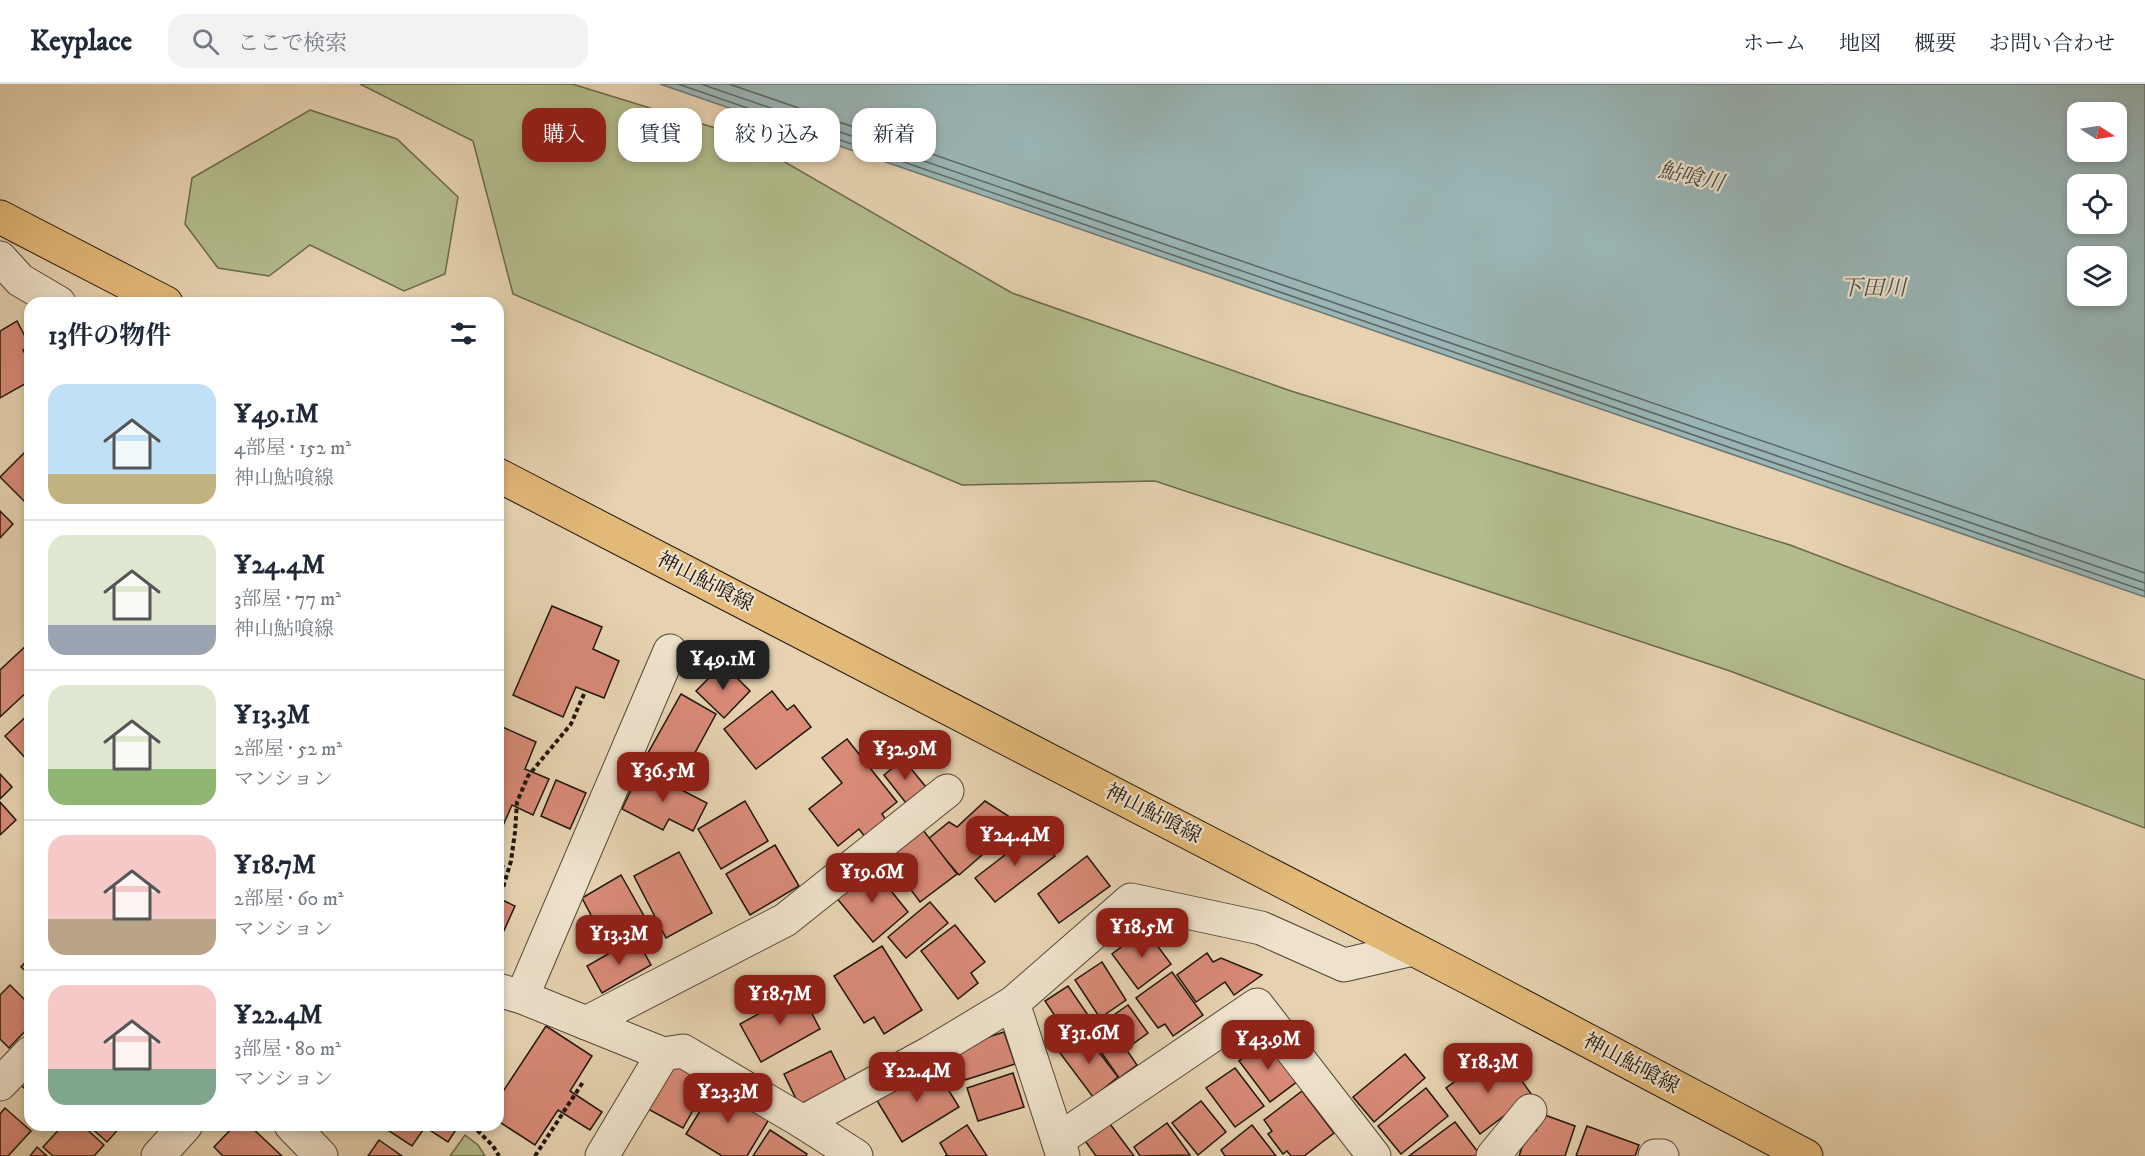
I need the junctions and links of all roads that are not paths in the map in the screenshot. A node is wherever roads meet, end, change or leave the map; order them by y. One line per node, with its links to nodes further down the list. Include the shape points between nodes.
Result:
1 (0, 217): 4 (main road)
2 (0, 258): 3 (street, via 20,280)
3 (49, 297)
4 (154, 297)
5 (504, 478): 8 (main road, 神山鮎喰線)
6 (669, 651): 9 (street)
7 (947, 791): 11 (street, via 785,920)
8 (1413, 949): 10 (street, via 1344,965 1262,928 1131,900); 26 (main road, 神山鮎喰線)
9 (510, 994): 11 (street)
10 (1012, 1003): 16 (street); 18 (street)
11 (586, 1023): 12 (street)
12 (663, 1054): 16 (street, via 683,1052); 19 (street)
13 (24, 1059): 14 (street)
14 (0, 1084)
15 (1530, 1111): 23 (street)
16 (803, 1122): 22 (street)
17 (181, 1131): 21 (street)
18 (1061, 1148): 20 (street, via 1257,1005)
19 (607, 1154)
20 (1368, 1154)
21 (158, 1156)
22 (856, 1156)
23 (1493, 1156)
24 (1655, 1156): 25 (street)
25 (1662, 1156)
26 (1806, 1156)

